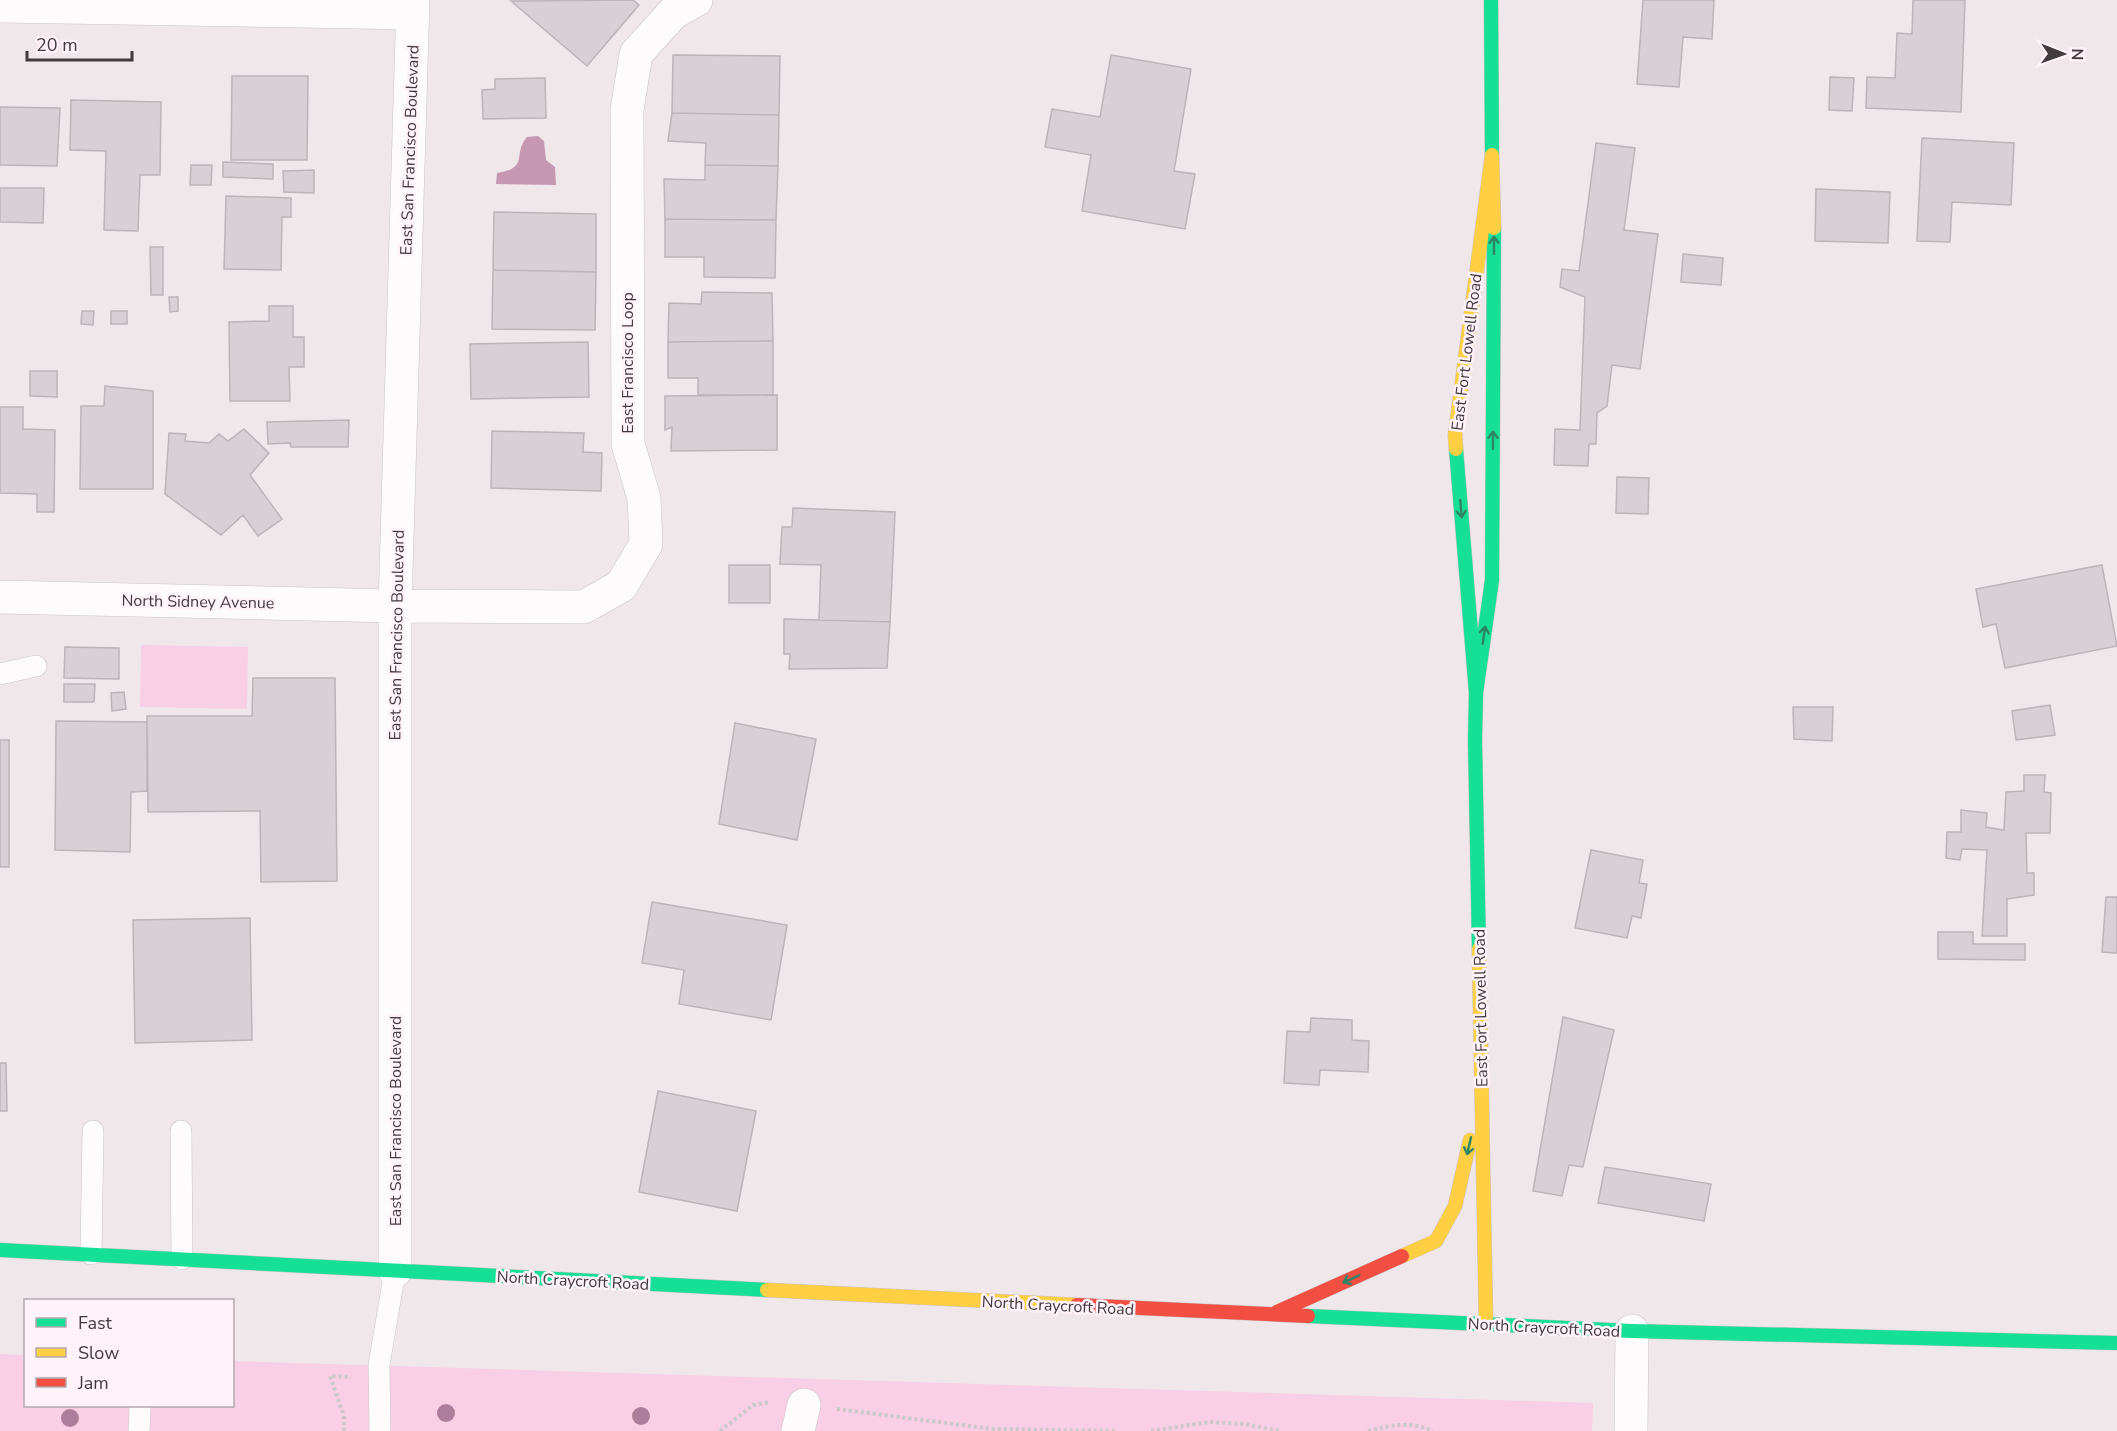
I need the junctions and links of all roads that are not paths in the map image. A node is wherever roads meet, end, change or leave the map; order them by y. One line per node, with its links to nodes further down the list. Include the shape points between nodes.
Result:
1 (696, 0): 7 (street, East Francisco Loop, via 673,13 636,54 627,110 628,444 644,498 646,544 621,586 584,607)
2 (1491, 0): 5 (street, East Fort Lowell Road)
3 (0, 6): 4 (street)
4 (413, 7): 7 (street, East San Francisco Boulevard)
5 (1492, 155): 10 (street, East Fort Lowell Road, one-way to 5, via 1492,580); 10 (street, East Fort Lowell Road, one-way to 10, via 1455,436)
6 (0, 597): 7 (street, North Sidney Avenue)
7 (395, 606): 17 (street, East San Francisco Boulevard)
8 (36, 666): 9 (lane)
9 (0, 674)
10 (1476, 693): 11 (street, East Fort Lowell Road)
11 (1482, 1089): 18 (street, one-way to 18, via 1455,1206 1436,1241); 19 (street, East Fort Lowell Road)
12 (93, 1131): 15 (lane)
13 (182, 1131): 16 (lane)
14 (0, 1250): 15 (street, North Craycroft Road)
15 (91, 1254): 16 (street, North Craycroft Road)
16 (182, 1259): 17 (street, North Craycroft Road)
17 (395, 1271): 18 (street, North Craycroft Road); 24 (lane, via 378,1365)
18 (1271, 1315): 19 (street, North Craycroft Road)
19 (1486, 1324): 20 (street, North Craycroft Road)
20 (1632, 1331): 21 (street, North Craycroft Road); 25 (street)
21 (2117, 1343)
22 (140, 1407): 23 (lane)
23 (139, 1431)
24 (380, 1431)
25 (1630, 1431)

